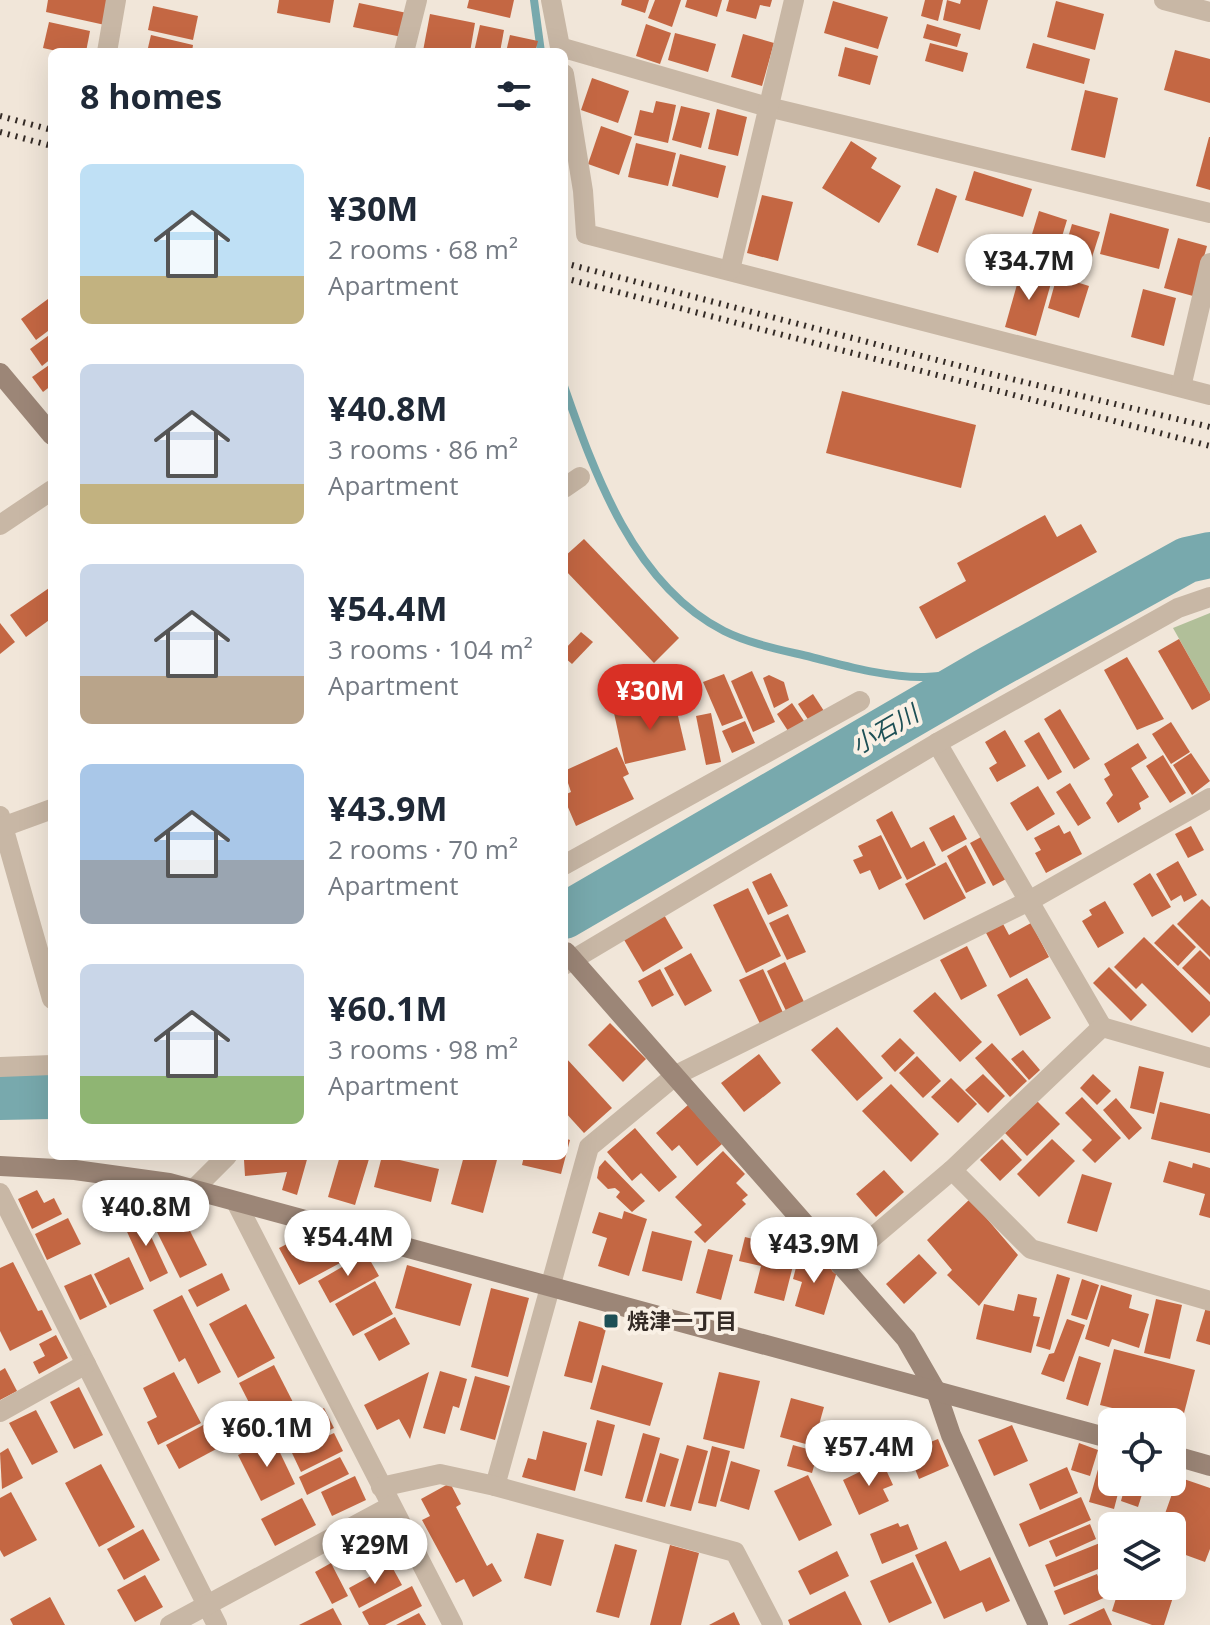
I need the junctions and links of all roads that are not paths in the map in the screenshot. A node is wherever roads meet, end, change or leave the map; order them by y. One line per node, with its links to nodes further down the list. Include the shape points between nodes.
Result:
1 (116, 0): 7 (street)
2 (417, 0): 8 (street)
3 (551, 0): 9 (street)
4 (794, 0): 12 (street)
5 (1164, 0): 6 (street)
6 (1210, 12)
7 (108, 48)
8 (405, 48)
9 (560, 48)
10 (568, 51): 12 (street)
11 (568, 99): 15 (street, via 586,234)
12 (768, 107): 13 (street); 15 (street)
13 (1210, 213)
14 (1210, 263): 17 (street)
15 (730, 270): 17 (street)
16 (0, 373): 19 (street)
17 (1181, 387): 18 (street)
18 (1210, 395)
19 (48, 430)
20 (48, 493): 21 (street)
21 (0, 525)
22 (1210, 597): 24 (street, via 1178,608)
23 (860, 701): 28 (street)
24 (937, 743): 29 (street); 30 (street)
25 (1210, 798): 29 (street)
26 (48, 810): 27 (street)
27 (1, 824): 32 (street)
28 (568, 863)
29 (1029, 901): 33 (street); 37 (street)
30 (568, 955)
31 (568, 957): 37 (street)
32 (48, 985)
33 (1102, 1027): 34 (street); 40 (street)
34 (1210, 1058)
35 (48, 1065): 36 (street)
36 (0, 1067)
37 (676, 1075): 44 (street); 45 (street, via 589,1147)
38 (223, 1160): 41 (street)
39 (0, 1166): 41 (street, via 128,1176)
40 (952, 1170): 44 (street); 46 (street, via 1031,1249)
41 (193, 1190): 43 (street)
42 (0, 1193): 47 (street)
43 (236, 1202): 45 (street); 54 (street)
44 (840, 1265): 48 (street, via 906,1339)
45 (550, 1287): 48 (street); 53 (street)
46 (1210, 1301)
47 (86, 1364): 49 (street); 56 (street)
48 (936, 1391): 50 (street); 61 (street)
49 (0, 1412)
50 (1098, 1435)
51 (1186, 1459): 52 (street)
52 (1210, 1466)
53 (495, 1486): 54 (street, via 440,1474); 60 (street, via 735,1552)
54 (381, 1487): 55 (street)
55 (391, 1506): 56 (street); 59 (street)
56 (207, 1605): 57 (street); 58 (street)
57 (170, 1625)
58 (217, 1625)
59 (453, 1625)
60 (773, 1625)
61 (1038, 1625)

